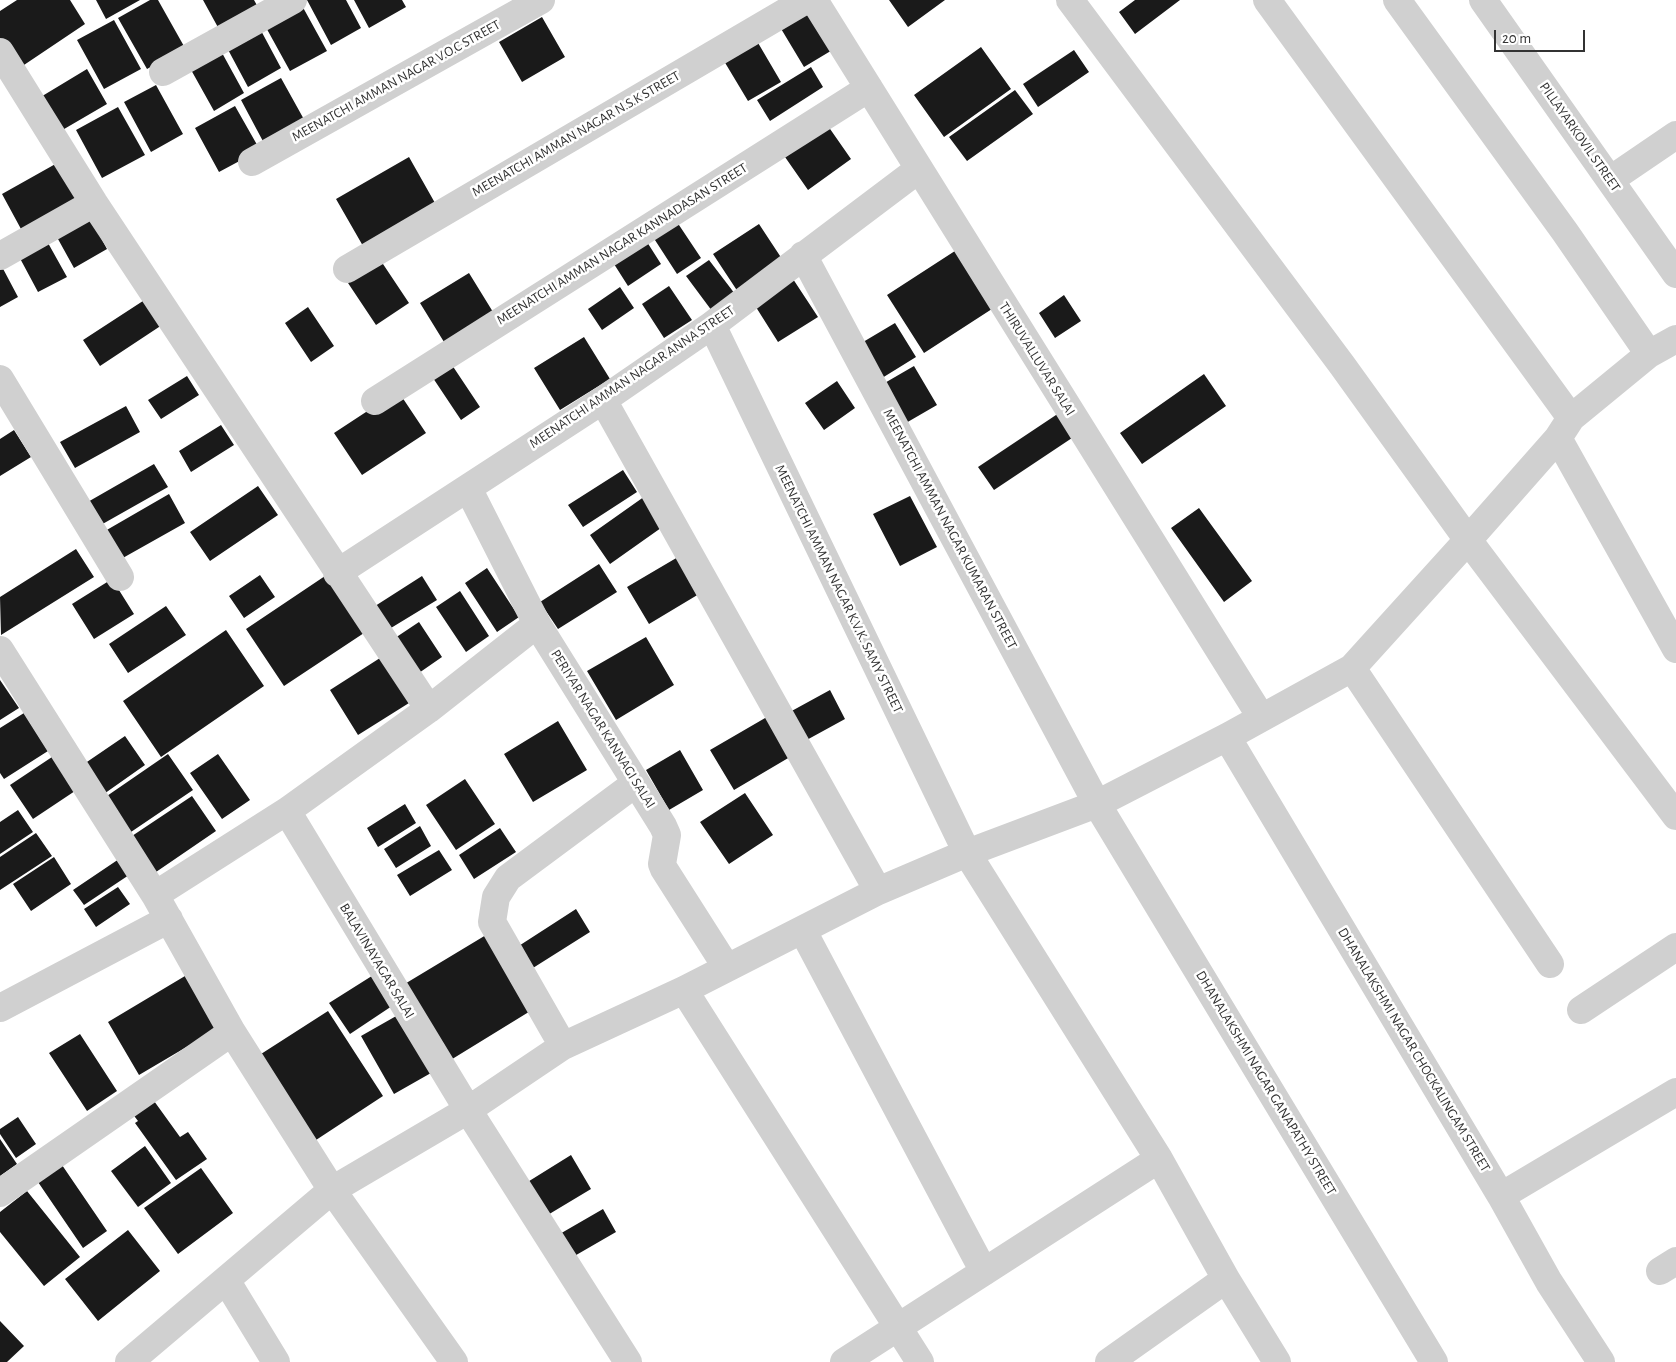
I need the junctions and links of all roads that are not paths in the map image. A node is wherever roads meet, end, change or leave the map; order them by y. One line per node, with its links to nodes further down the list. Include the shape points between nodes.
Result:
1 (294, 0): 10 (street)
2 (541, 0): 13 (street, MEENATCHI AMMAN NAGAR V.O.C STREET)
3 (806, 0): 19 (street, MEENATCHI AMMAN NAGAR N.S.K STREET)
4 (814, 0): 11 (street, THIRUVALLUVAR SALAI)
5 (1070, 0): 29 (street, via 1342,364)
6 (1267, 0): 27 (street)
7 (1397, 0): 23 (street)
8 (1483, 0): 15 (street, PILLAYARKOVIL STREET)
9 (0, 52): 16 (street)
10 (162, 72)
11 (869, 88): 14 (street, THIRUVALLUVAR SALAI); 26 (street, MEENATCHI AMMAN NAGAR KANNADASAN STREET)
12 (1676, 135): 15 (street)
13 (252, 162)
14 (919, 169): 17 (street, MEENATCHI AMMAN NAGAR ANNA STREET); 37 (street, THIRUVALLUVAR SALAI)
15 (1610, 180): 20 (street, PILLAYARKOVIL STREET)
16 (94, 203): 18 (street); 30 (street)
17 (802, 255): 21 (street, MEENATCHI AMMAN NAGAR ANNA STREET); 40 (street, MEENATCHI AMMAN NAGAR KUMARAN STREET)
18 (0, 256)
19 (346, 269)
20 (1676, 274)
21 (712, 325): 25 (street, MEENATCHI AMMAN NAGAR ANNA STREET); 43 (street, MEENATCHI AMMAN NAGAR K.V.K. SAMY STREET)
22 (1676, 339): 23 (street)
23 (1650, 354): 27 (street)
24 (0, 379): 31 (street)
25 (603, 400): 28 (street, MEENATCHI AMMAN NAGAR ANNA STREET); 44 (street)
26 (374, 401)
27 (1564, 428): 29 (street); 33 (street)
28 (468, 488): 30 (street, MEENATCHI AMMAN NAGAR ANNA STREET); 32 (street, PERIYAR NAGAR KANNAGI SALAI)
29 (1468, 540): 35 (street); 42 (street)
30 (337, 573): 36 (street)
31 (120, 578)
32 (537, 624): 36 (street); 39 (street, PERIYAR NAGAR KANNAGI SALAI)
33 (1676, 649)
34 (0, 650): 45 (street)
35 (1352, 668): 37 (street); 49 (street)
36 (429, 709): 41 (street)
37 (1261, 717): 38 (street)
38 (1227, 737): 40 (street); 61 (street, DHANALAKSHMI NAGAR CHOCKALINGAM STREET)
39 (636, 783): 50 (street, PERIYAR NAGAR KANNAGI SALAI, via 666,835 664,869); 55 (street, via 508,878 496,897 492,922)
40 (1097, 804): 43 (street); 74 (street, DHANALAKSHMI NAGAR GANAPATHY STREET)
41 (287, 811): 45 (street); 57 (street, BALAVINAYAGAR SALAI)
42 (1676, 816)
43 (967, 853): 44 (street); 58 (street, MEENATCHI AMMAN NAGAR K.V.K. SAMY STREET)
44 (878, 891): 47 (street)
45 (155, 895): 46 (street)
46 (169, 920): 52 (street); 54 (street)
47 (803, 931): 50 (street); 62 (street)
48 (1676, 947): 53 (street)
49 (1550, 964)
50 (727, 968): 51 (street)
51 (684, 990): 55 (street); 65 (street)
52 (0, 1008)
53 (1581, 1010)
54 (232, 1032): 59 (street); 60 (street)
55 (563, 1046): 57 (street)
56 (1676, 1092): 61 (street)
57 (468, 1110): 59 (street); 69 (street, BALAVINAYAGAR SALAI)
58 (1159, 1159): 62 (street); 63 (street, MEENATCHI AMMAN NAGAR K.V.K. SAMY STREET)
59 (332, 1190): 64 (street); 68 (street)
60 (0, 1193)
61 (1501, 1196): 75 (street, DHANALAKSHMI NAGAR CHOCKALINGAM STREET, via 1549,1282)
62 (984, 1272): 65 (street)
63 (1226, 1279): 72 (street); 73 (street, MEENATCHI AMMAN NAGAR K.V.K. SAMY STREET)
64 (226, 1280): 66 (street); 67 (street)
65 (898, 1327): 70 (street); 71 (street)
66 (129, 1362)
67 (276, 1362)
68 (454, 1362)
69 (628, 1362)
70 (844, 1362)
71 (920, 1362)
72 (1109, 1362)
73 (1277, 1362)
74 (1434, 1362)
75 (1600, 1362)

